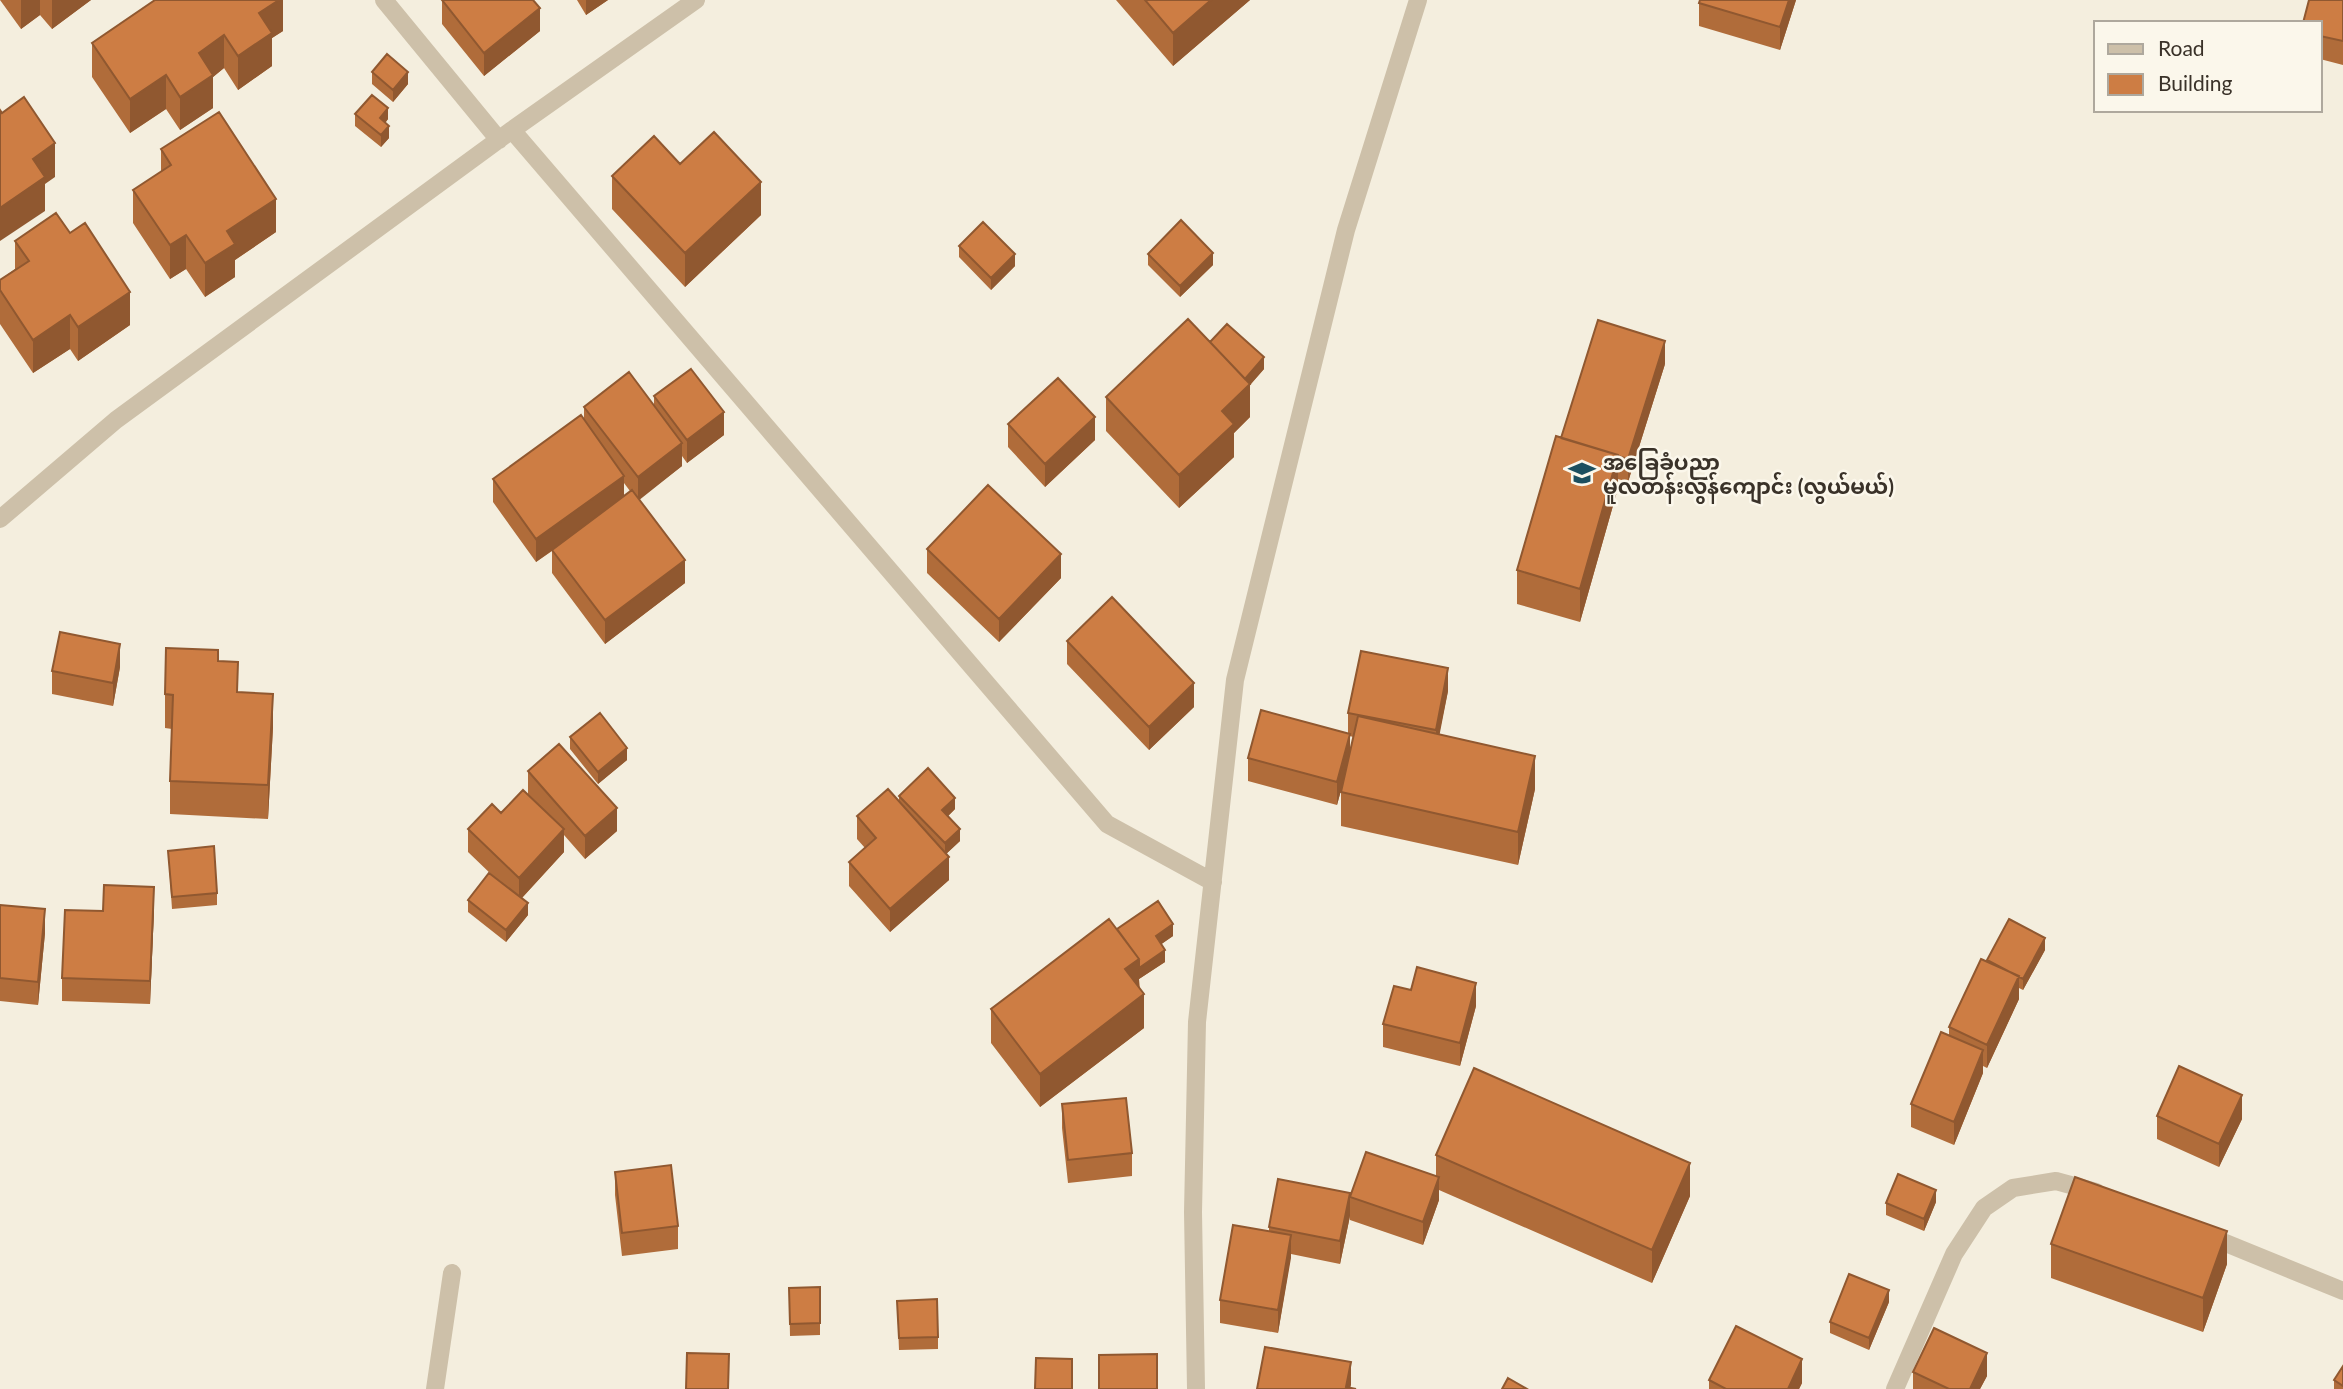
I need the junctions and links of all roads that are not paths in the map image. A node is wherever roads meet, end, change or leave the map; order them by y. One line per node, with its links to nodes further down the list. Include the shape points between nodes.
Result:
1 (384, 0): 4 (street)
2 (696, 0): 4 (street)
3 (1418, 0): 6 (street, via 1346,230 1248,620 1235,680)
4 (506, 135): 5 (street, via 116,420); 6 (street, via 1107,824)
5 (0, 519)
6 (1213, 882): 12 (street, via 1197,1022)
7 (2108, 1195): 13 (street, via 2056,1181 2014,1188 1984,1208 1954,1254)
8 (2194, 1230): 10 (street)
9 (452, 1273): 11 (street)
10 (2343, 1291)
11 (435, 1389)
12 (1196, 1389)
13 (1895, 1389)

